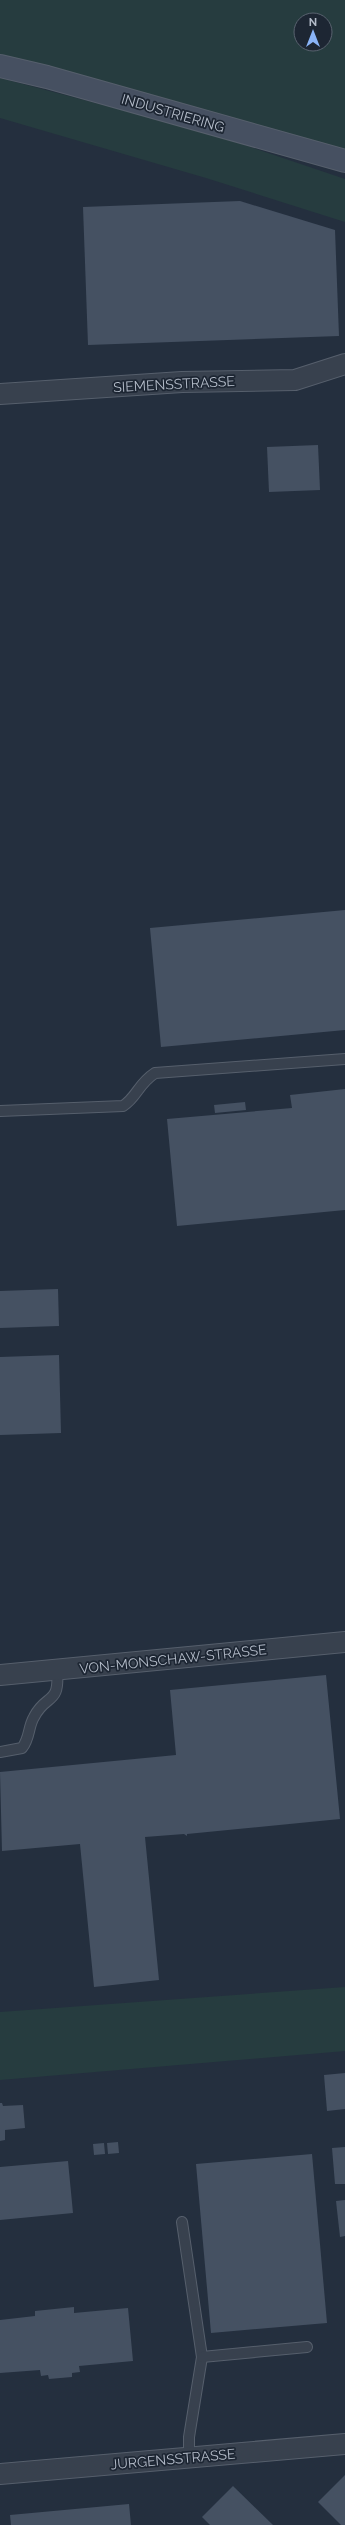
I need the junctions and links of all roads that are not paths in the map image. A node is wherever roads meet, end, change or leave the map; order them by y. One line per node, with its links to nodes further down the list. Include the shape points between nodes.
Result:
1 (0, 66): 2 (street, INDUSTRIERING)
2 (345, 161)
3 (345, 364): 4 (street, SIEMENSSTRASSE, via 295,380 182,382)
4 (0, 394)
5 (345, 1059): 6 (lane, via 154,1073 143,1081 129,1102 122,1106)
6 (0, 1112)
7 (345, 1642): 8 (street, VON-MONSCHAW-STRASSE)
8 (57, 1670): 9 (street, VON-MONSCHAW-STRASSE); 10 (lane, via 58,1686 55,1696 34,1716 28,1741 22,1748)
9 (0, 1675)
10 (0, 1752)
11 (182, 2222): 13 (lane)
12 (307, 2347): 13 (lane)
13 (202, 2357): 15 (lane, via 189,2437)
14 (345, 2444): 15 (street, JURGENSSTRASSE)
15 (189, 2458): 16 (street, JURGENSSTRASSE)
16 (0, 2474)

